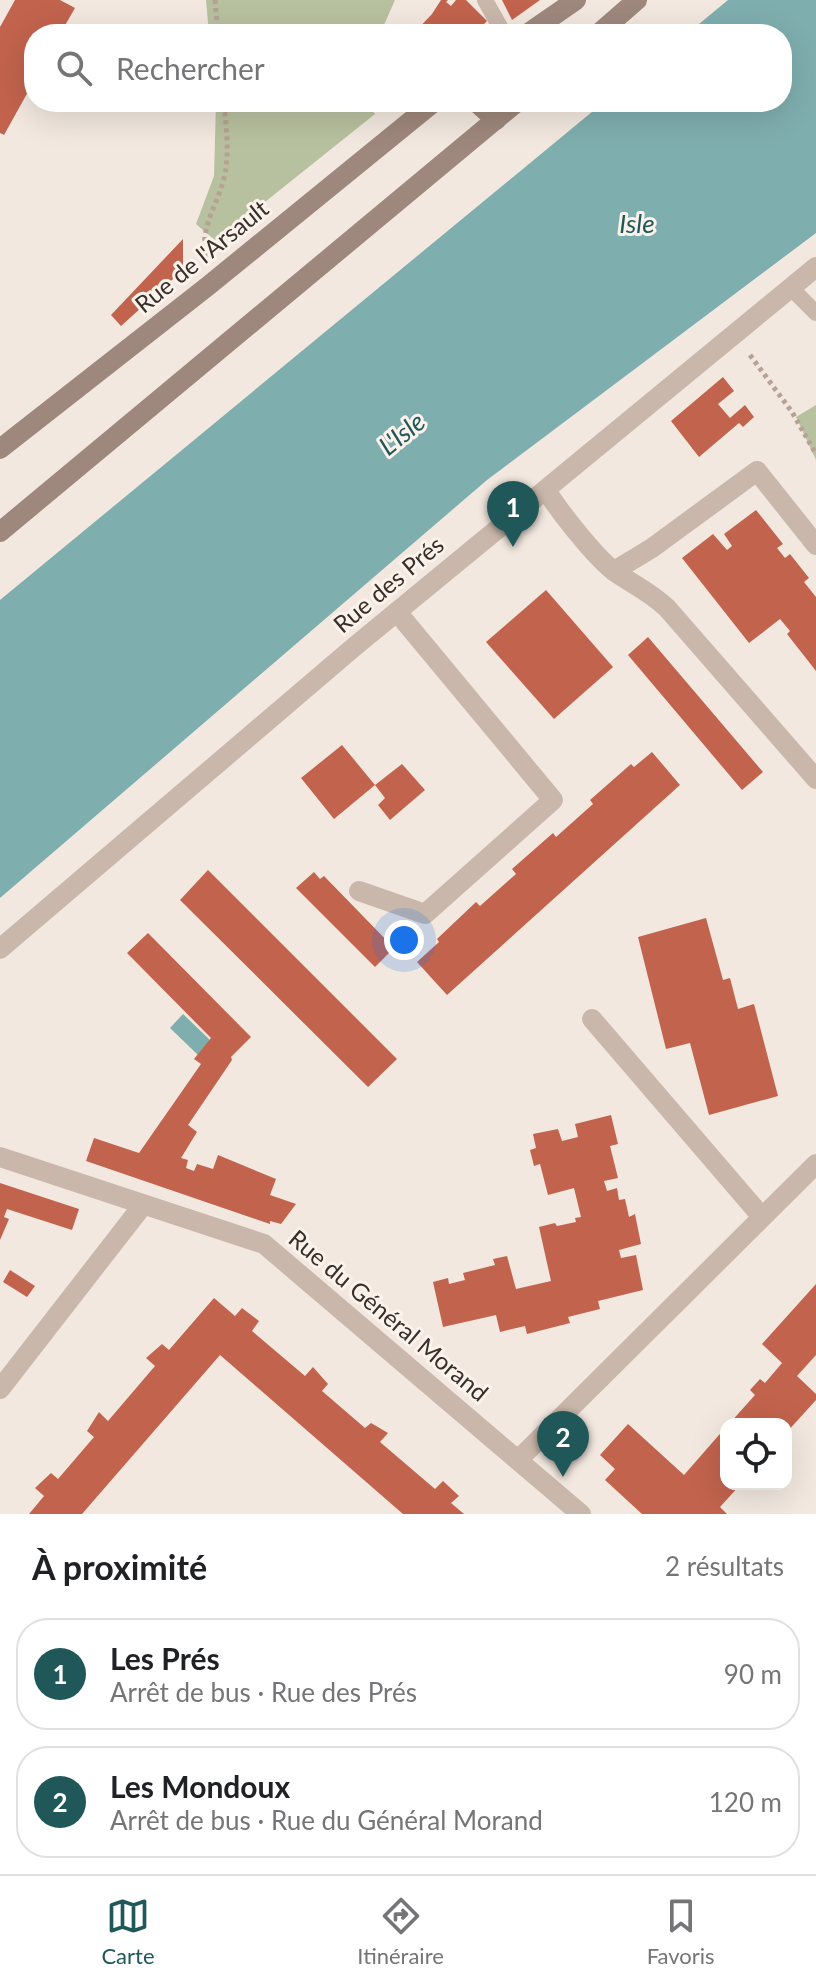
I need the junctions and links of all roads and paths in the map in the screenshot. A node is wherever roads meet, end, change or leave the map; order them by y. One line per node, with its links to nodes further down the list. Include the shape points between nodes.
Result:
1 (215, 0): 5 (path)
2 (485, 0): 6 (lane)
3 (576, 0): 7 (main road)
4 (637, 0): 8 (main road)
5 (217, 24)
6 (498, 24)
7 (541, 24)
8 (609, 24)
9 (225, 112): 15 (path, via 224,178 203,246)
10 (422, 112): 15 (main road, Rue de l'Arsault)
11 (487, 112): 13 (main road)
12 (505, 112): 13 (main road)
13 (496, 120): 22 (main road)
14 (816, 267): 16 (street, Rue des Prés)
15 (208, 286): 19 (main road, Rue de l'Arsault)
16 (791, 288): 17 (lane); 21 (street, Rue des Prés)
17 (816, 313)
18 (750, 355): 20 (path)
19 (0, 449)
20 (816, 454)
21 (546, 490): 24 (street); 25 (street, Rue des Prés)
22 (0, 532)
23 (816, 545): 24 (street, via 757,471)
24 (614, 571): 26 (street, via 647,589 667,608)
25 (397, 612): 27 (street, via 553,800 425,914); 28 (street, Rue des Prés)
26 (816, 779)
27 (359, 891)
28 (0, 949)
29 (592, 1019): 33 (street)
30 (0, 1157): 32 (street, Rue du Général Morand)
31 (816, 1164): 33 (street)
32 (143, 1205): 34 (street); 35 (street, Rue du Général Morand, via 264,1244)
33 (762, 1217): 35 (street)
34 (0, 1389)
35 (518, 1460): 36 (street, Rue du Général Morand)
36 (581, 1514)

